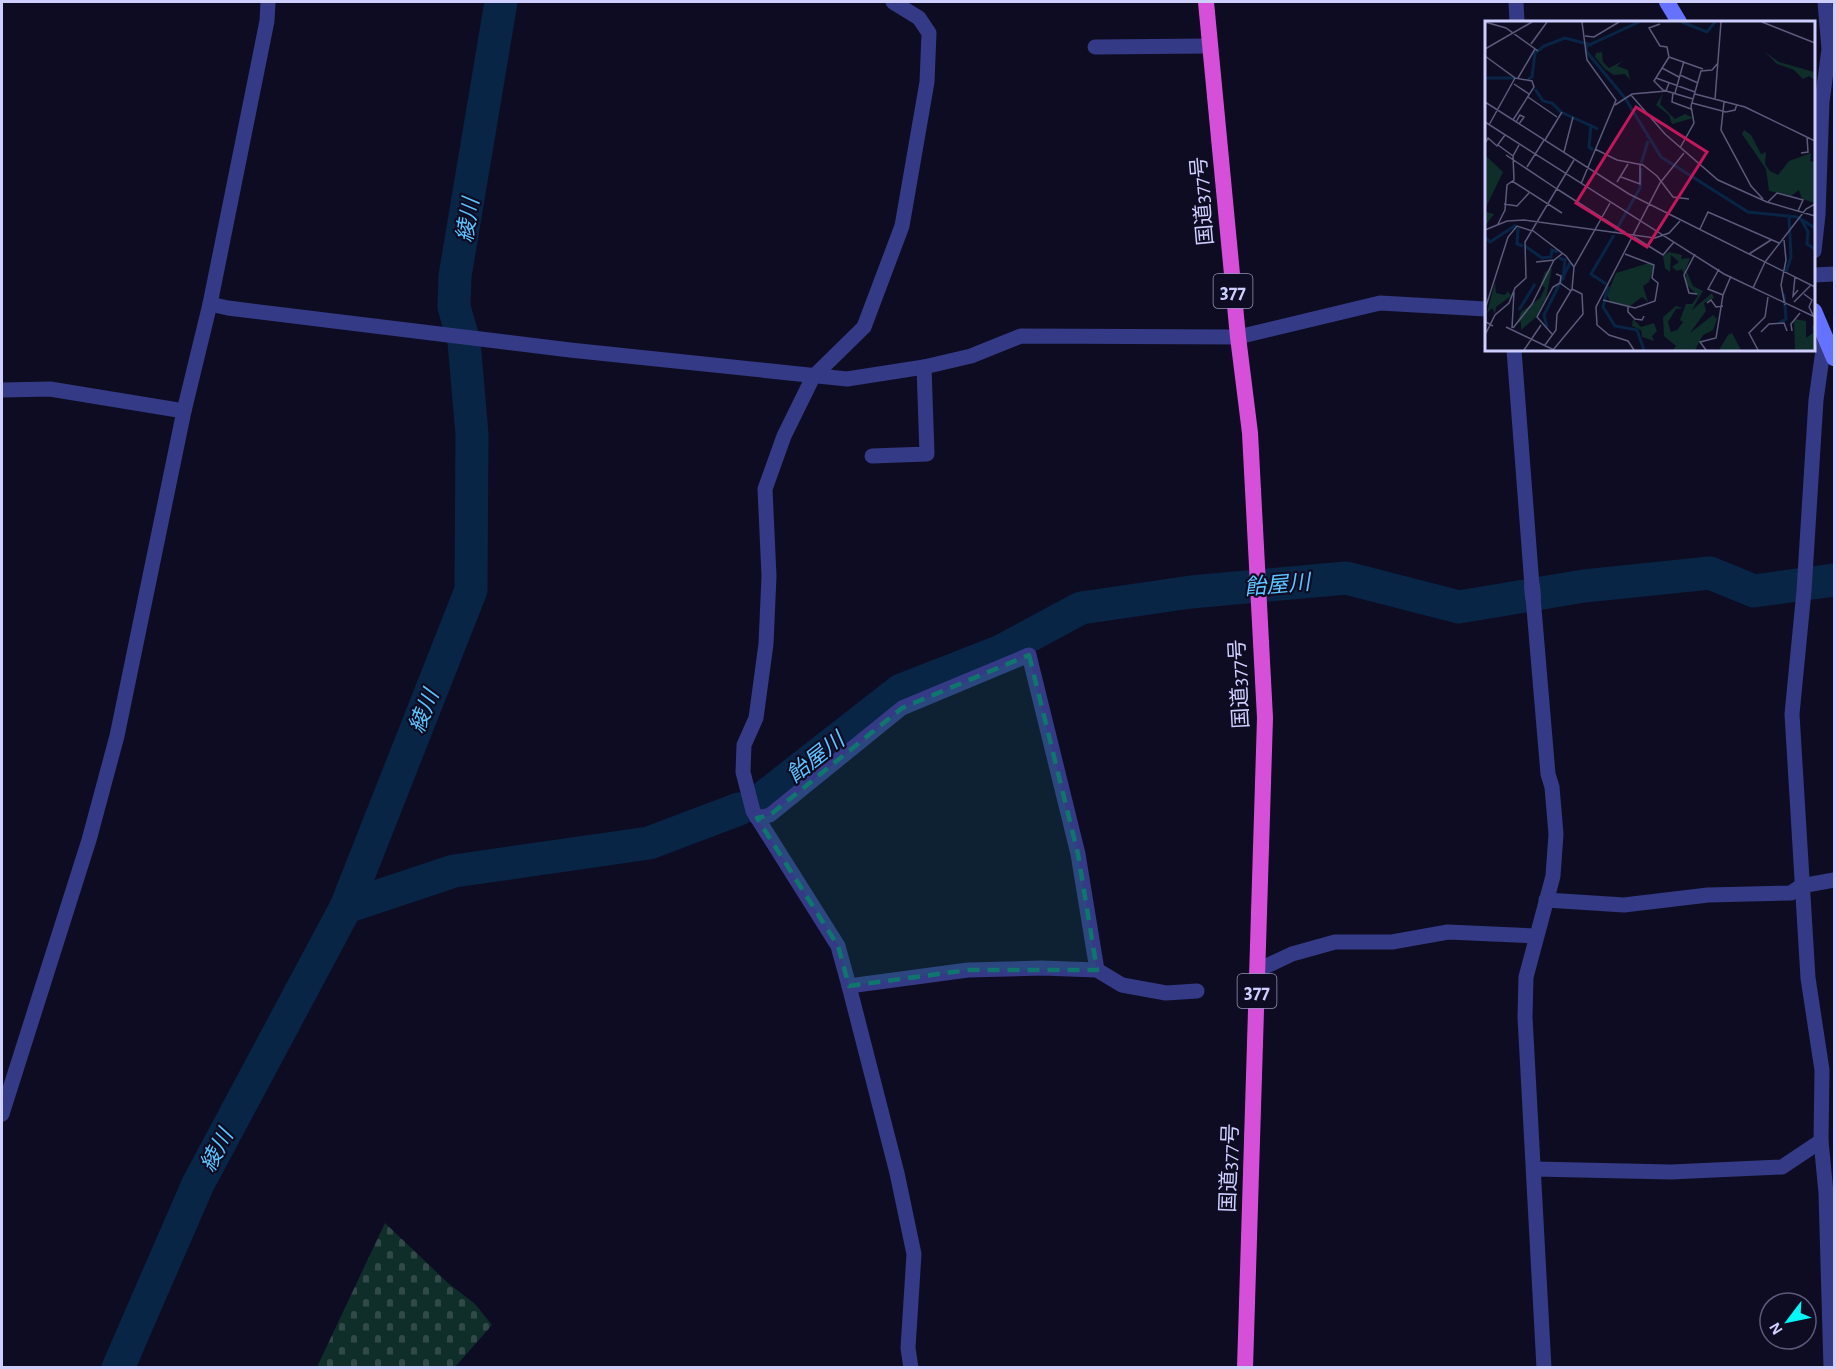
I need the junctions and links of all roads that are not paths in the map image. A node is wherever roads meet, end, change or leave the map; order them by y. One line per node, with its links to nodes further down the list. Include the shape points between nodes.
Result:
1 (268, 2): 14 (street)
2 (893, 2): 22 (street, via 919,18 930,33 927,82 902,226 864,327)
3 (1206, 2): 9 (highway, 国道377号 / 377)
4 (1516, 2): 7 (street)
5 (1667, 2): 8 (main road)
6 (1825, 2): 11 (street, via 1829,49 1822,102)
7 (1517, 21)
8 (1678, 21)
9 (1210, 46): 10 (street); 18 (highway, 国道377号 / 377)
10 (1095, 47)
11 (1815, 242)
12 (1834, 274): 13 (street)
13 (1815, 275)
14 (210, 304): 22 (street); 24 (street)
15 (1485, 309): 18 (street, via 1380,303)
16 (1815, 313): 17 (main road)
17 (1825, 336): 20 (main road); 28 (street, via 1816,400 1792,714)
18 (1238, 337): 21 (street, via 1021,336 971,356); 32 (highway, 国道377号 / 377, via 1250,433 1265,718)
19 (1515, 351): 29 (street, via 1556,834 1553,876)
20 (1834, 358)
21 (924, 367): 22 (street, via 847,379); 25 (street, via 927,454)
22 (813, 377): 26 (street, via 784,436 765,489 769,576 766,644 756,718 744,746 743,772)
23 (2, 390): 24 (street, via 50,389)
24 (184, 411): 35 (street, via 117,736 89,840)
25 (872, 456)
26 (757, 818): 31 (street, via 770,814 902,708 1029,655 1078,854); 33 (street, via 838,946)
27 (1834, 880): 28 (street)
28 (1801, 886): 29 (street, via 1791,893 1708,895 1624,905); 36 (street, via 1808,978 1822,1070)
29 (1546, 900): 30 (street)
30 (1535, 936): 32 (street, via 1448,932 1392,942 1335,942 1292,954); 37 (street, via 1526,977 1525,1017)
31 (1098, 970): 33 (street, via 968,970); 34 (street, via 1122,985 1166,993)
32 (1258, 970): 39 (highway, 国道377号 / 377)
33 (849, 986): 38 (street, via 914,1254 908,1348)
34 (1197, 991)
35 (2, 1114)
36 (1821, 1141): 37 (street, via 1782,1167 1671,1172); 41 (street)
37 (1534, 1169): 40 (street)
38 (911, 1368)
39 (1245, 1368)
40 (1544, 1368)
41 (1831, 1368)

